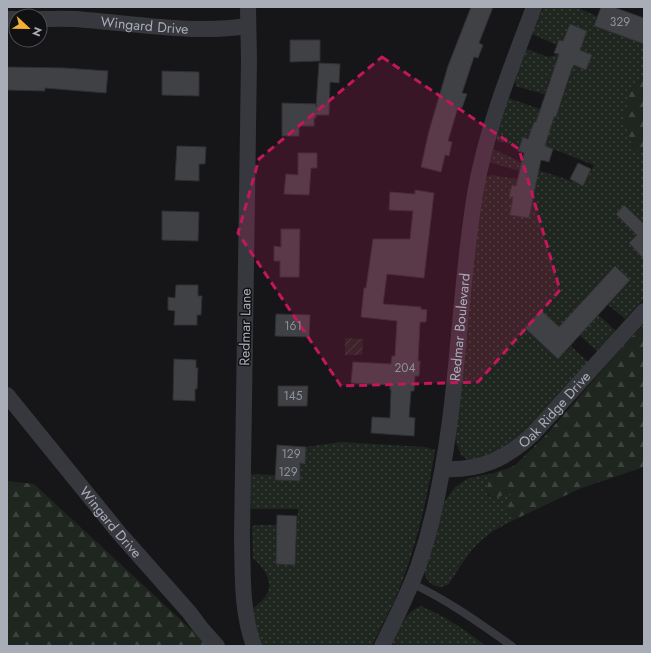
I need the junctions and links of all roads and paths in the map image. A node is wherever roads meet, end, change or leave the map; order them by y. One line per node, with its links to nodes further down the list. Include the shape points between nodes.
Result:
1 (248, 7): 4 (street, Redmar Lane)
2 (534, 7): 7 (street, Redmar Boulevard, via 497,108 475,193)
3 (48, 19): 4 (street, Wingard Drive, via 175,28 230,29)
4 (248, 26): 10 (street, Redmar Lane, via 242,538 246,619)
5 (644, 311): 7 (street, Oak Ridge Drive, via 521,446 494,462 466,469)
6 (7, 395): 9 (street, Wingard Drive, via 118,533)
7 (443, 469): 8 (street, Redmar Boulevard, via 433,516)
8 (411, 583): 11 (street, Redmar Boulevard); 12 (lane, via 467,613)
9 (217, 646)
10 (254, 646)
11 (382, 646)
12 (512, 646)

